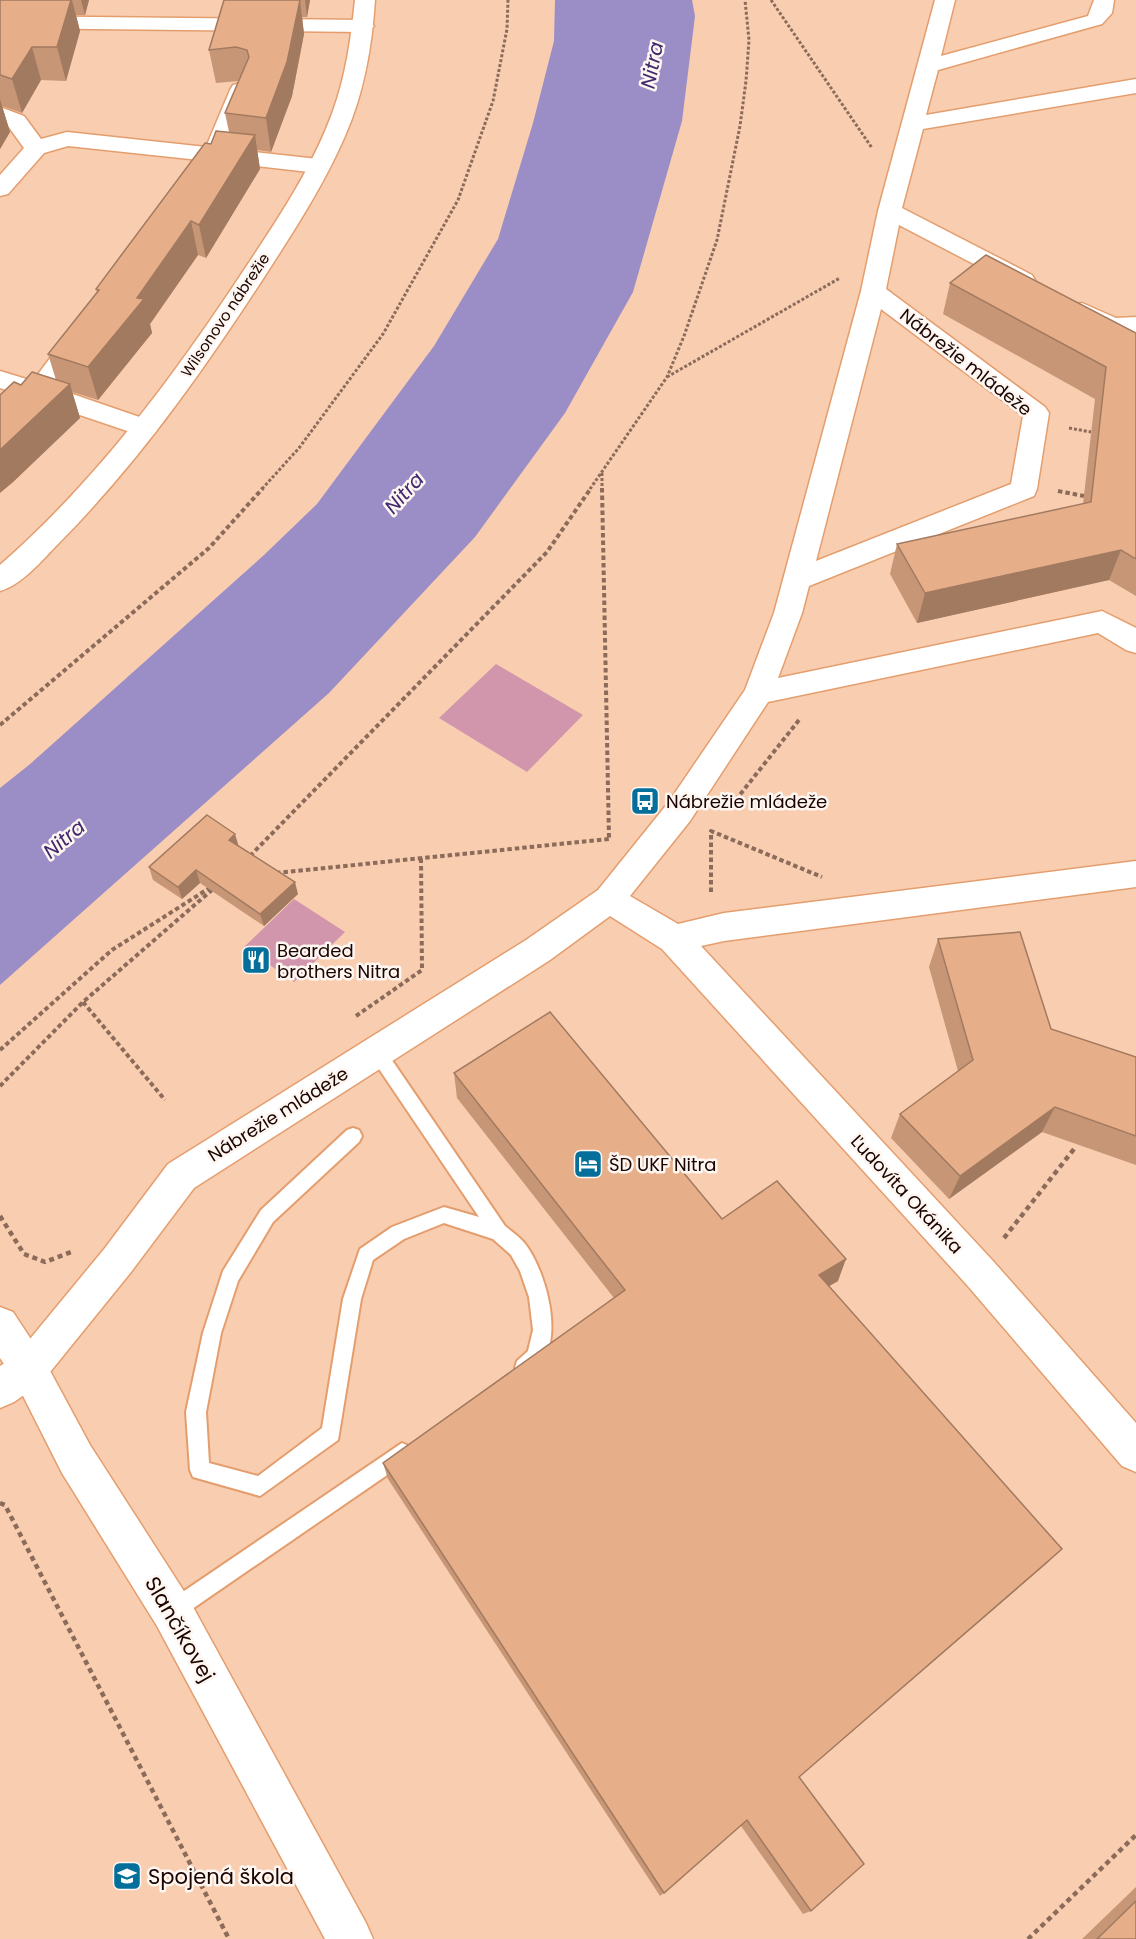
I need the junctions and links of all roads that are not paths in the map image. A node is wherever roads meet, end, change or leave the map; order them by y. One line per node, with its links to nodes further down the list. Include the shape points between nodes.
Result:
1 (365, 0): 5 (street, Wilsonovo nábrežie)
2 (945, 0): 6 (street, Nábrežie mládeže)
3 (1104, 0): 6 (street, via 1095,20)
4 (0, 22): 5 (street)
5 (363, 26): 13 (street, Wilsonovo nábrežie, via 350,91)
6 (928, 66): 10 (street, Nábrežie mládeže)
7 (1136, 86): 10 (street)
8 (241, 90): 12 (street)
9 (0, 114): 11 (street, via 16,122)
10 (912, 124): 16 (street, Nábrežie mládeže)
11 (36, 148): 12 (street, via 67,139); 14 (street)
12 (215, 154): 13 (street); 15 (street)
13 (318, 166): 22 (street, Wilsonovo nábrežie, via 298,206 220,326)
14 (0, 189)
15 (186, 192)
16 (893, 198): 17 (street, Nábrežie mládeže); 19 (street, via 1049,294 1113,326)
17 (873, 291): 23 (street, Nábrežie mládeže); 23 (street, Nábrežie mládeže, via 1036,413 1024,489)
18 (95, 316): 21 (street)
19 (1136, 325)
20 (0, 379): 21 (street)
21 (39, 392): 22 (street)
22 (145, 429): 24 (street, Wilsonovo nábrežie, via 96,488)
23 (799, 579): 26 (street, Nábrežie mládeže)
24 (0, 581)
25 (1136, 642): 26 (street, via 1102,622)
26 (758, 693): 28 (street, Nábrežie mládeže, via 678,812)
27 (1136, 874): 29 (street, via 724,927)
28 (609, 899): 29 (street, Ľudovíta Okánika); 30 (street, Nábrežie mládeže, via 538,950)
29 (674, 939): 37 (street, Ľudovíta Okánika, via 980,1273)
30 (376, 1052): 32 (lane); 35 (street, Nábrežie mládeže, via 181,1176 118,1260)
31 (353, 1136): 32 (lane, via 267,1216 230,1277 212,1333 196,1412 200,1470 260,1486 331,1434 352,1299 366,1255 398,1233 444,1215)
32 (499, 1232): 34 (lane, via 522,1253 543,1313 541,1346 531,1364)
33 (0, 1325): 35 (street, Slančíkovej)
34 (511, 1377)
35 (15, 1379): 38 (street, Slančíkovej, via 76,1459)
36 (413, 1445): 38 (lane)
37 (1136, 1452)
38 (172, 1611): 39 (street, Slančíkovej)
39 (350, 1939)

